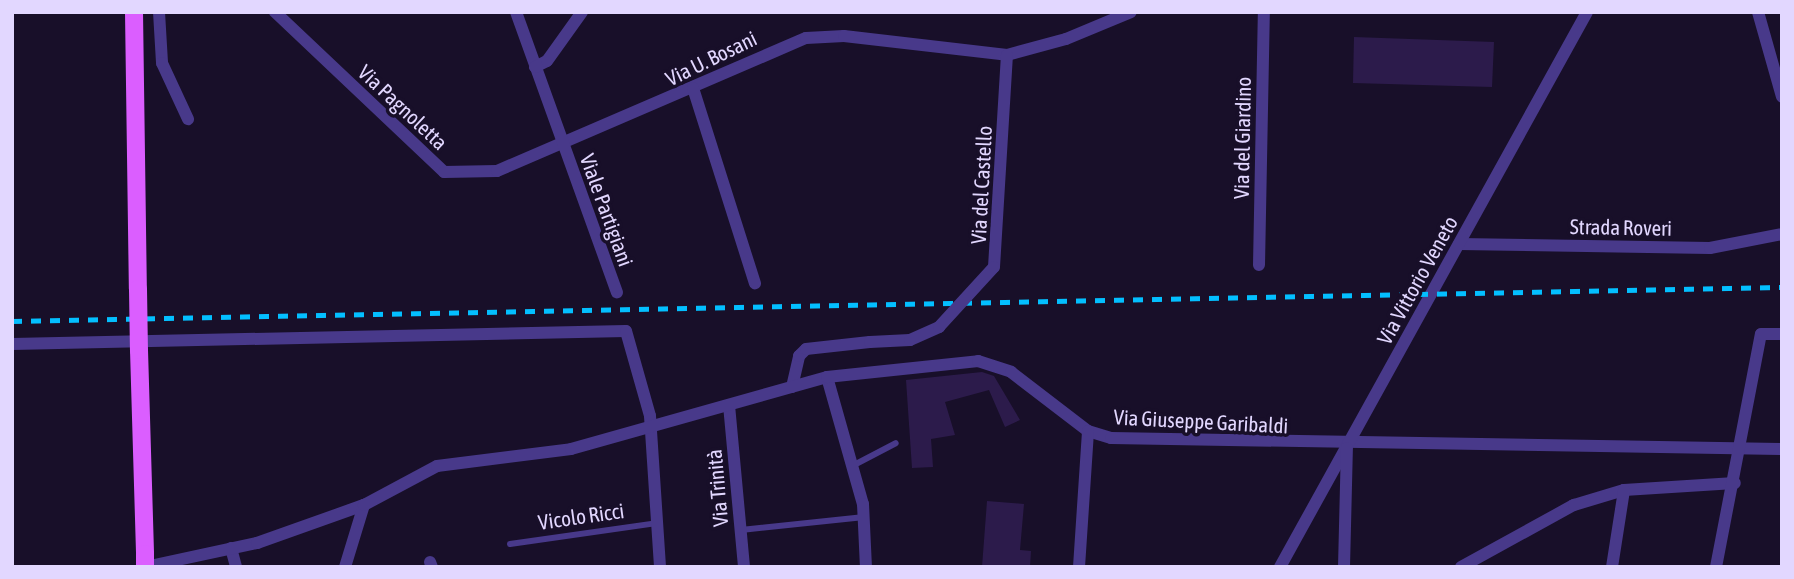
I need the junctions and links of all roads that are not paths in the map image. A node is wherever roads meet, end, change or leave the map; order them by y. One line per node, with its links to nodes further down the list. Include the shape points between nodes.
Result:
1 (134, 12): 41 (main road, bridge)
2 (159, 12): 14 (street, via 162,63)
3 (275, 12): 15 (street, Via Pagnoletta, via 444,172 497,172)
4 (516, 12): 11 (street, Viale Partigiani)
5 (582, 12): 11 (street, via 547,61)
6 (1264, 12): 18 (street, Via del Giardino)
7 (1587, 12): 17 (street, Via Vittorio Veneto)
8 (1758, 12): 13 (street)
9 (1124, 13): 10 (street, via 1066,39)
10 (1007, 55): 12 (street, Via U. Bosani, via 823,35 770,51); 24 (street, Via del Castello, bridge, via 994,267 939,327 910,340 806,349 799,356)
11 (535, 67): 15 (street, Viale Partigiani)
12 (693, 88): 15 (street, Via U. Bosani); 19 (street)
13 (1782, 97)
14 (188, 119)
15 (561, 140): 20 (street, Viale Partigiani)
16 (1782, 234): 17 (street, Strada Roveri, via 1710,248)
17 (1459, 244): 29 (street, Via Vittorio Veneto)
18 (1259, 265)
19 (755, 283)
20 (617, 292)
21 (1782, 334): 31 (street, via 1761,334)
22 (12, 344): 26 (street, via 625,331)
23 (827, 377): 24 (street, Via Giuseppe Garibaldi); 27 (street, Via Giuseppe Garibaldi, via 996,363); 32 (street)
24 (792, 387): 25 (street, Via Giuseppe Garibaldi)
25 (729, 405): 26 (street, Via Giuseppe Garibaldi); 38 (street, Via Trinità)
26 (650, 428): 35 (street, Via Giuseppe Garibaldi, via 571,449 437,466); 37 (street)
27 (1088, 430): 29 (street, Via Giuseppe Garibaldi, via 1111,438); 47 (street)
28 (895, 443): 32 (lane)
29 (1347, 446): 31 (street, Via Giuseppe Garibaldi); 48 (street, Via Vittorio Veneto); 49 (street)
30 (1782, 449): 31 (street, Via Giuseppe Garibaldi)
31 (1742, 451): 33 (street)
32 (854, 465): 36 (street)
33 (1735, 483): 34 (street); 52 (street)
34 (1624, 490): 50 (street, via 1530,526); 51 (street)
35 (364, 505): 40 (street, Via Giuseppe Garibaldi); 43 (street)
36 (864, 517): 38 (lane); 46 (street)
37 (657, 523): 39 (lane, Vicolo Ricci); 44 (street)
38 (741, 530): 45 (street, Via Trinità)
39 (510, 544)
40 (231, 548): 41 (street, Via Giuseppe Garibaldi); 42 (street)
41 (145, 562)
42 (236, 567)
43 (345, 567)
44 (660, 567)
45 (744, 567)
46 (866, 567)
47 (1079, 567)
48 (1280, 567)
49 (1344, 567)
50 (1461, 567)
51 (1612, 567)
52 (1716, 567)

